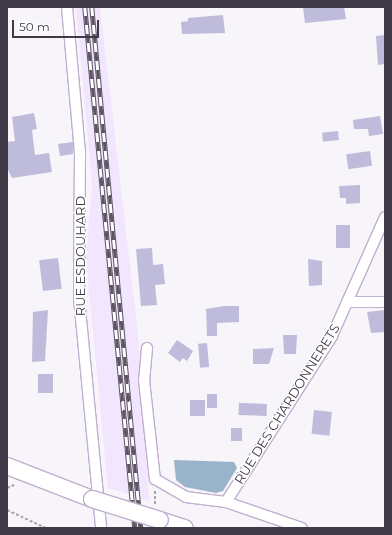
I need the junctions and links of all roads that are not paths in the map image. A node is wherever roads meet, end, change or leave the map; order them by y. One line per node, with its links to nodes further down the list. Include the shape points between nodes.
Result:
1 (68, 7): 8 (street, RUE ESDOUHARD, via 80,152 79,298)
2 (385, 217): 3 (street, RUE DES CHARDONNERETS)
3 (347, 302): 4 (street); 7 (street, RUE DES CHARDONNERETS, via 332,336)
4 (385, 302)
5 (147, 348): 7 (street, via 144,380 155,479 186,497)
6 (7, 466): 9 (main road, bridge, via 92,498)
7 (226, 502): 10 (street)
8 (101, 528)
9 (185, 528)
10 (302, 528)

